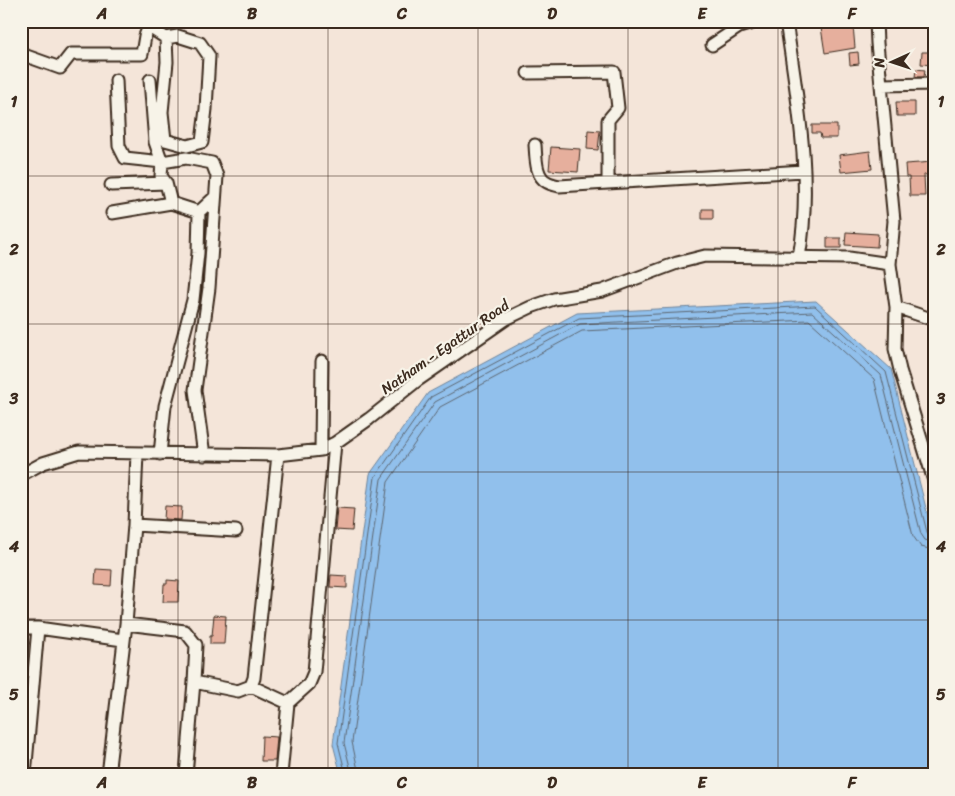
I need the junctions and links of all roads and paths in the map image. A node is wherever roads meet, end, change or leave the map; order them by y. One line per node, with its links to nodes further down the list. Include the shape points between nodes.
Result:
1 (759, 21): 6 (street, via 739,27)
2 (786, 21): 15 (street, via 801,129)
3 (876, 21): 12 (street)
4 (150, 24): 5 (street); 7 (street, via 142,54 70,54 60,68)
5 (166, 38): 5 (street, via 162,112 165,140 187,146 202,142 209,56 200,44 178,36)
6 (712, 45)
7 (21, 54)
8 (528, 73): 17 (street, via 614,72 618,108 608,120)
9 (116, 80): 14 (street, via 119,146 125,158)
10 (150, 80): 14 (street, via 155,142)
11 (934, 84): 12 (street)
12 (881, 85): 24 (street, via 894,221)
13 (535, 145): 17 (street, via 536,164 547,183 558,186)
14 (162, 162): 16 (street, via 161,176); 19 (street, via 186,158 212,163 217,176)
15 (803, 171): 17 (street); 23 (street)
16 (166, 183): 18 (street); 20 (street)
17 (608, 183)
18 (111, 186)
19 (216, 197): 21 (street); 32 (street, via 209,288 195,390)
20 (171, 204): 21 (street); 22 (street)
21 (199, 212): 31 (street, via 193,300 165,406)
22 (112, 214)
23 (799, 257): 24 (street, Natham - Egattur Road, via 849,258); 28 (street, Natham - Egattur Road, via 705,256 602,291 554,299 530,307 506,319 418,380)
24 (890, 264): 25 (street)
25 (896, 307): 26 (street); 35 (street, via 895,349)
26 (934, 320)
27 (322, 361): 29 (street)
28 (335, 443): 29 (street, Natham - Egattur Road); 44 (street, via 314,672 308,684)
29 (321, 450): 33 (street, Natham - Egattur Road)
30 (136, 453): 31 (street, Natham - Egattur Road); 34 (street, Natham - Egattur Road, via 79,452 43,463); 36 (street)
31 (160, 454): 32 (street, Natham - Egattur Road)
32 (204, 455): 33 (street, Natham - Egattur Road)
33 (278, 455): 43 (street)
34 (21, 475)
35 (934, 481)
36 (134, 525): 37 (street); 38 (street)
37 (236, 531)
38 (126, 624): 41 (street); 42 (street, via 186,631 196,645)
39 (21, 628): 40 (street)
40 (38, 628): 41 (street); 45 (street)
41 (123, 640): 46 (street)
42 (194, 682): 43 (street, via 238,691); 47 (street)
43 (252, 686): 44 (street)
44 (288, 703): 48 (street)
45 (24, 773)
46 (108, 775)
47 (186, 775)
48 (281, 775)

